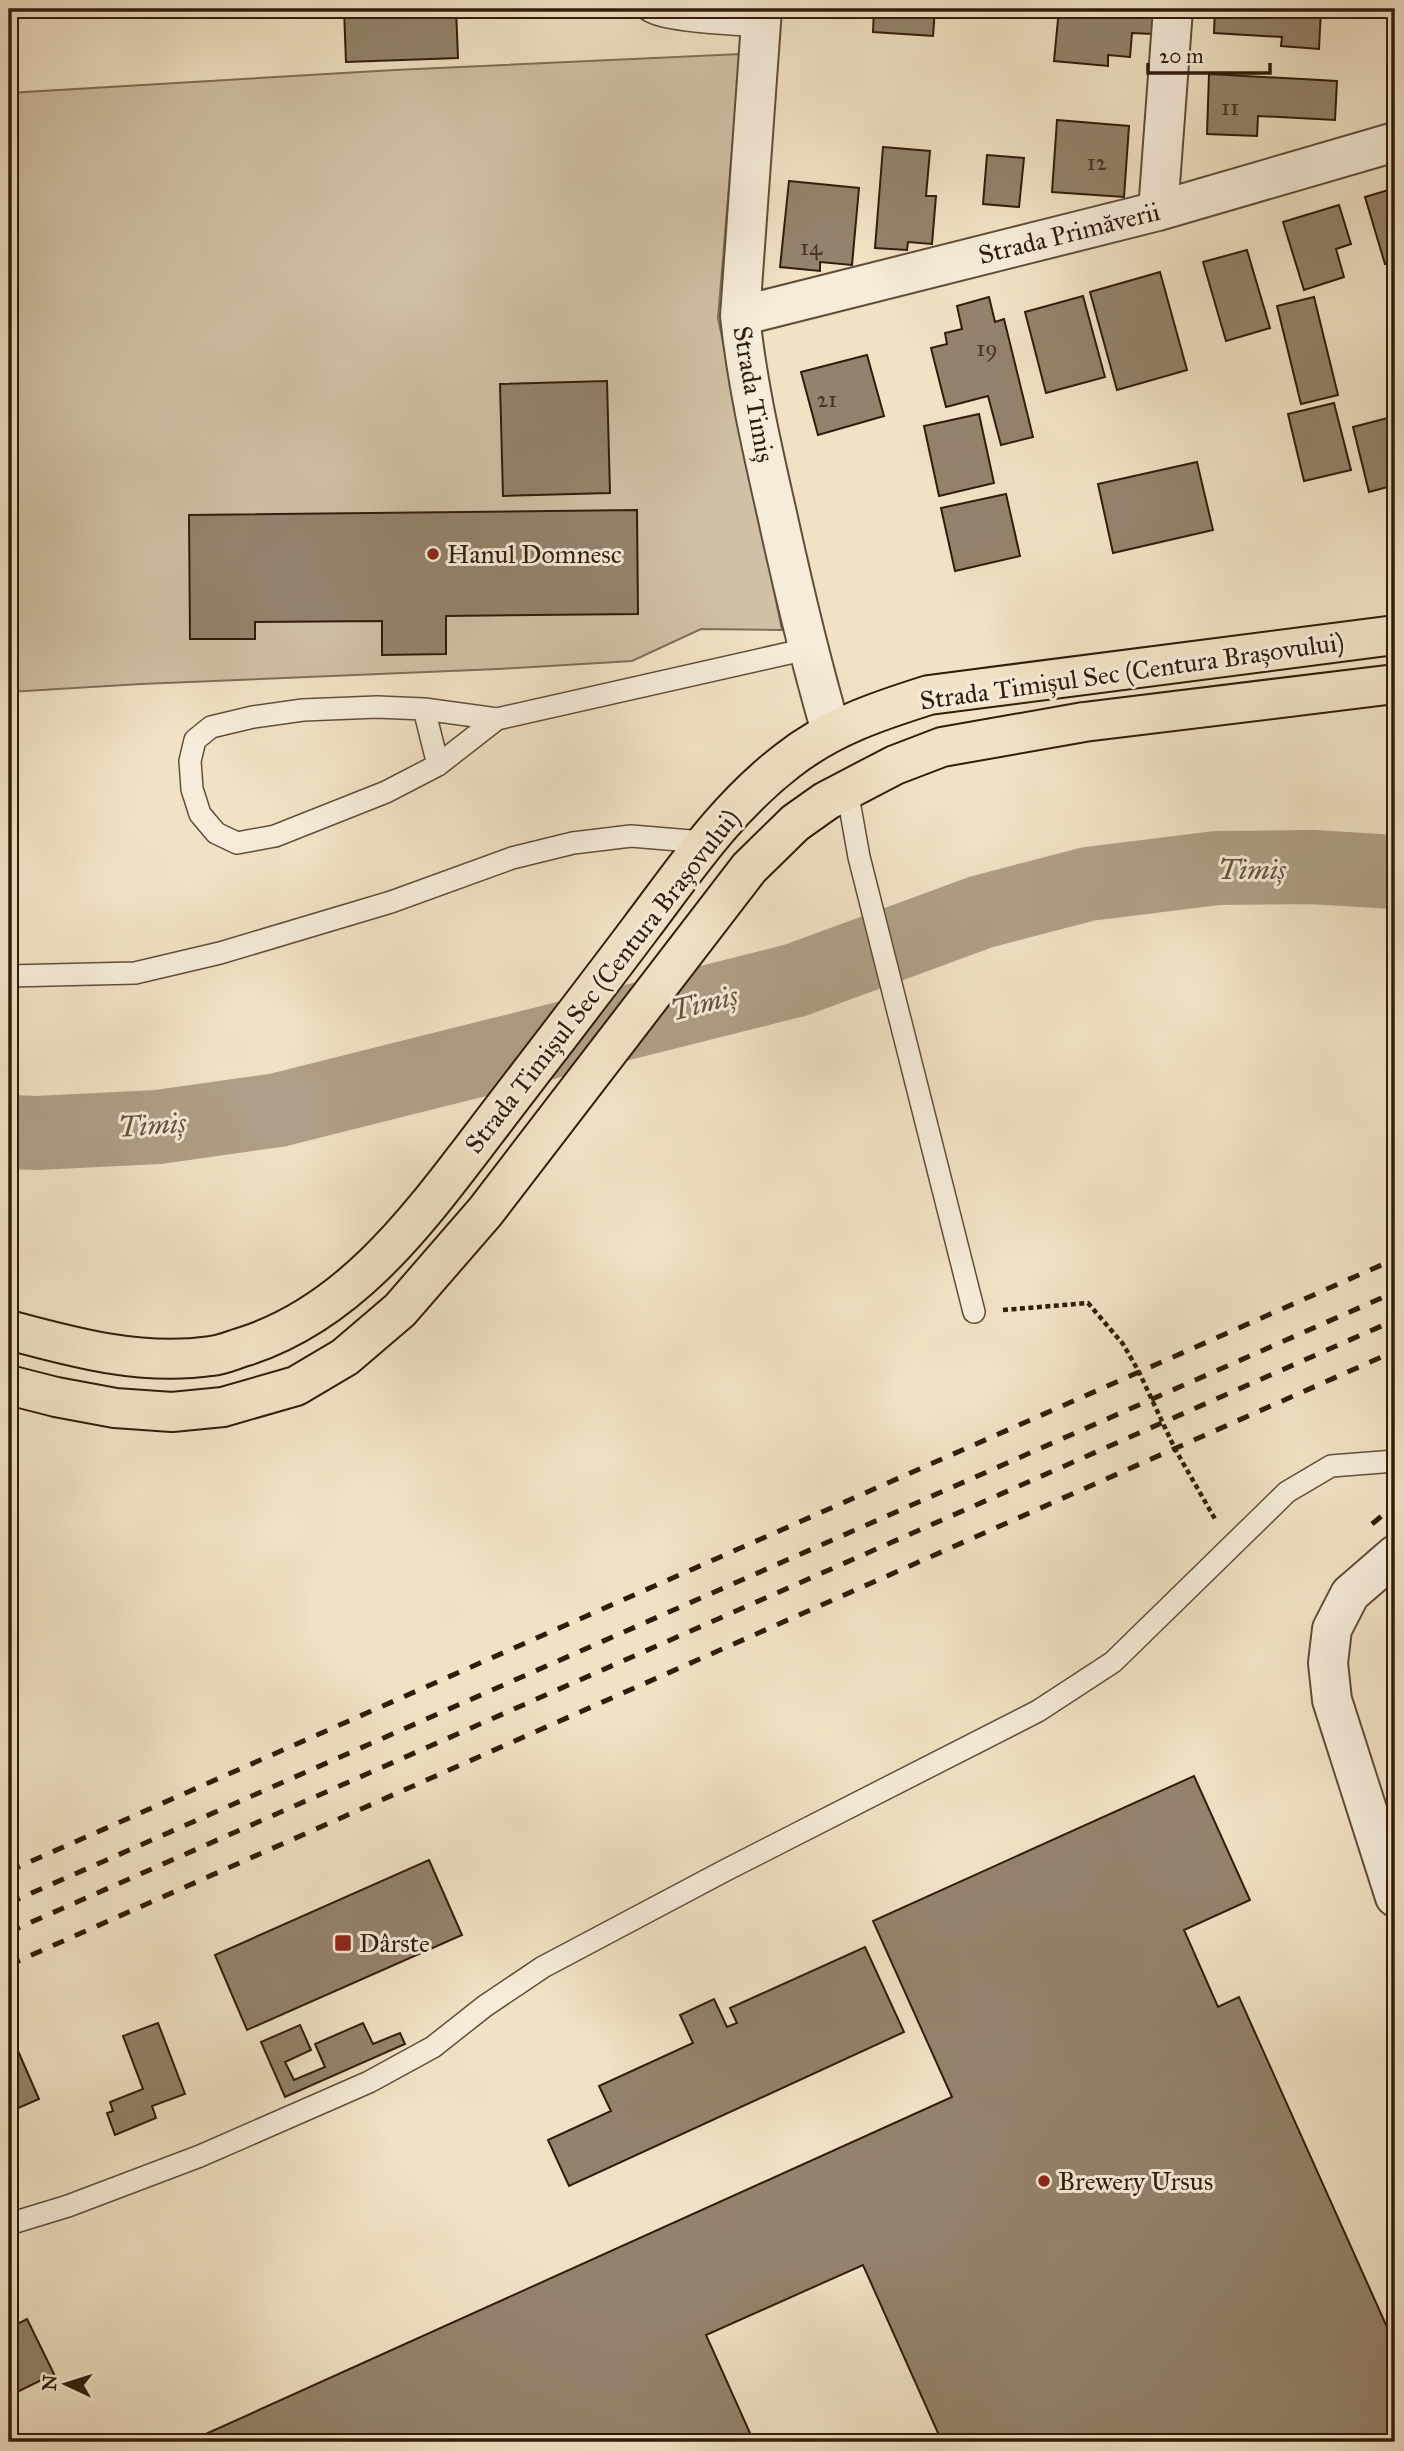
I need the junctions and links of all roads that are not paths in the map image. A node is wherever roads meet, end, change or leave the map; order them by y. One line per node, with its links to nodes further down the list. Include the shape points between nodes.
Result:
1 (648, 9): 3 (lane, via 676,19)
2 (1173, 9): 5 (street)
3 (762, 17): 6 (street, Strada Timiș)
4 (1395, 142): 5 (street, Strada Primăverii)
5 (1158, 211): 6 (street, Strada Primăverii)
6 (740, 316): 8 (street, Strada Timiș, via 757,425)
7 (1395, 635): 12 (highway, Strada Timișul Sec (Centura Brașovului), via 929,695)
8 (807, 649): 11 (lane); 12 (street, Strada Timiș)
9 (1395, 684): 14 (highway, Strada Timișul Sec (Centura Brașovului), via 999,735 942,747)
10 (424, 709): 11 (lane); 13 (lane); 13 (lane, via 303,710 211,727 195,740 190,761 192,789 200,814 216,833 237,843 286,832 386,792)
11 (497, 719): 13 (lane)
12 (831, 731): 15 (highway, Strada Timișul Sec (Centura Brașovului), via 788,760)
13 (438, 765)
14 (847, 790): 17 (lane, via 859,858); 19 (highway, Strada Timișul Sec (Centura Brașovului), via 795,823 749,869 485,1212 400,1310 345,1357 296,1386 223,1406 172,1412 115,1408)
15 (703, 842): 16 (lane, via 631,836 573,843 512,858 391,902 196,959 135,973); 18 (highway, Strada Timișul Sec (Centura Brașovului), via 427,1208 351,1287 310,1318 264,1340 214,1356 152,1360)
16 (9, 976)
17 (974, 1312)
18 (9, 1330)
19 (9, 1385)
20 (1395, 1461): 23 (lane, via 1331,1466 1287,1492 1114,1662 1038,1710 543,1966 433,2048 369,2082 200,2156)
21 (1395, 1555): 22 (street, via 1350,1594 1332,1629 1328,1663 1332,1700)
22 (1395, 1897)
23 (9, 2224)

